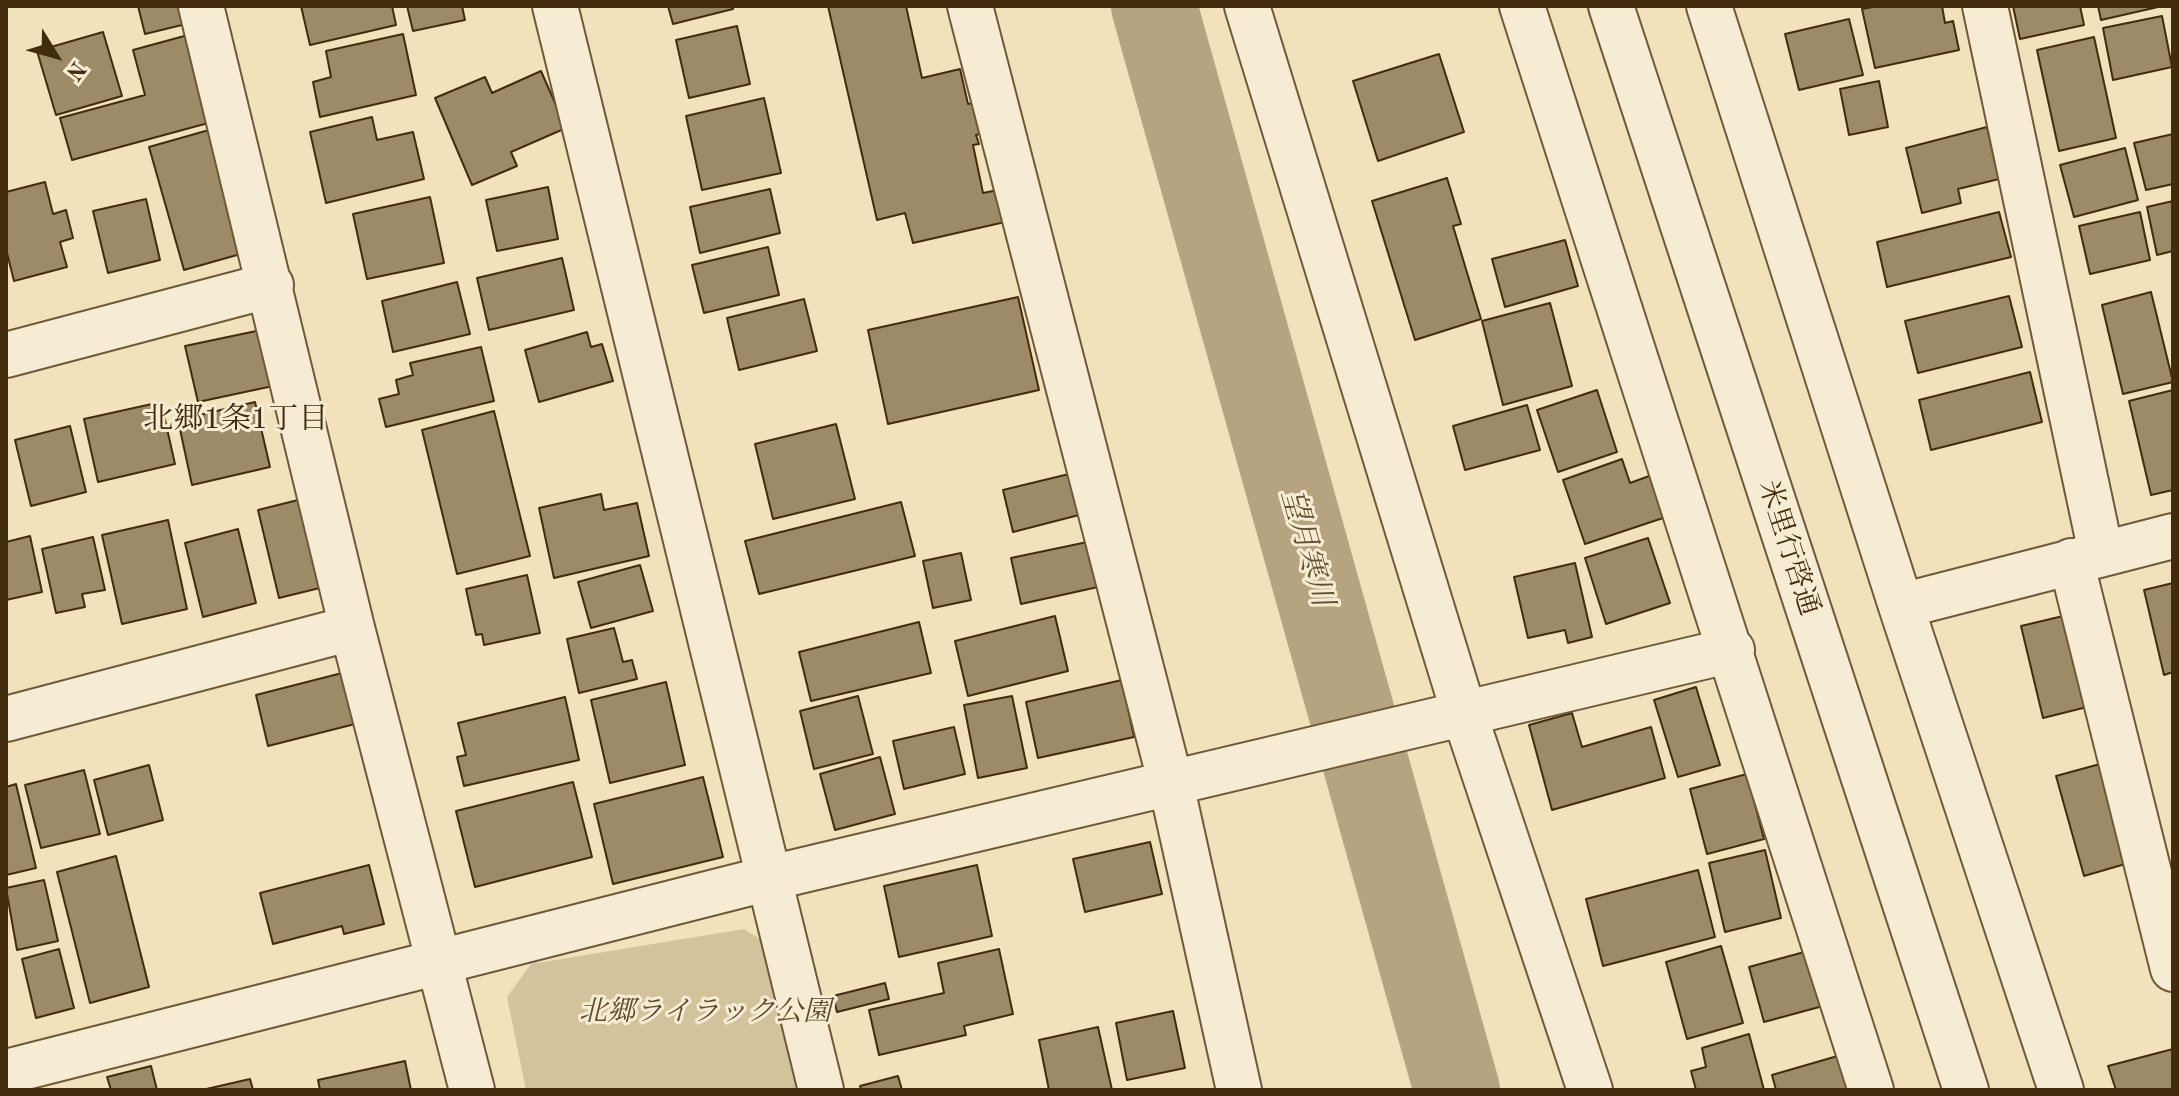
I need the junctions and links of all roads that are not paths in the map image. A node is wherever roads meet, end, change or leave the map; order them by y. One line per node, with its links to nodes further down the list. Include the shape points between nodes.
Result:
1 (201, 6): 9 (street)
2 (555, 6): 19 (street)
3 (970, 6): 18 (street)
4 (1247, 6): 16 (street)
5 (1522, 6): 15 (street)
6 (1611, 6): 28 (street, 米里行啓通)
7 (1709, 6): 13 (street)
8 (1985, 6): 12 (street)
9 (271, 285): 10 (street); 14 (street)
10 (6, 355)
11 (2173, 536): 12 (street)
12 (2086, 557): 13 (street); 21 (street)
13 (1901, 606): 29 (street)
14 (352, 628): 17 (street); 20 (street)
15 (1732, 650): 16 (street); 27 (street)
16 (1464, 713): 18 (street); 26 (street)
17 (6, 719)
18 (1171, 784): 19 (street); 25 (street)
19 (770, 878): 20 (street); 24 (street)
20 (436, 961): 22 (street); 23 (street)
21 (2173, 969)
22 (6, 1072)
23 (472, 1090)
24 (821, 1090)
25 (1239, 1090)
26 (1590, 1090)
27 (1871, 1090)
28 (1966, 1090)
29 (2061, 1090)

